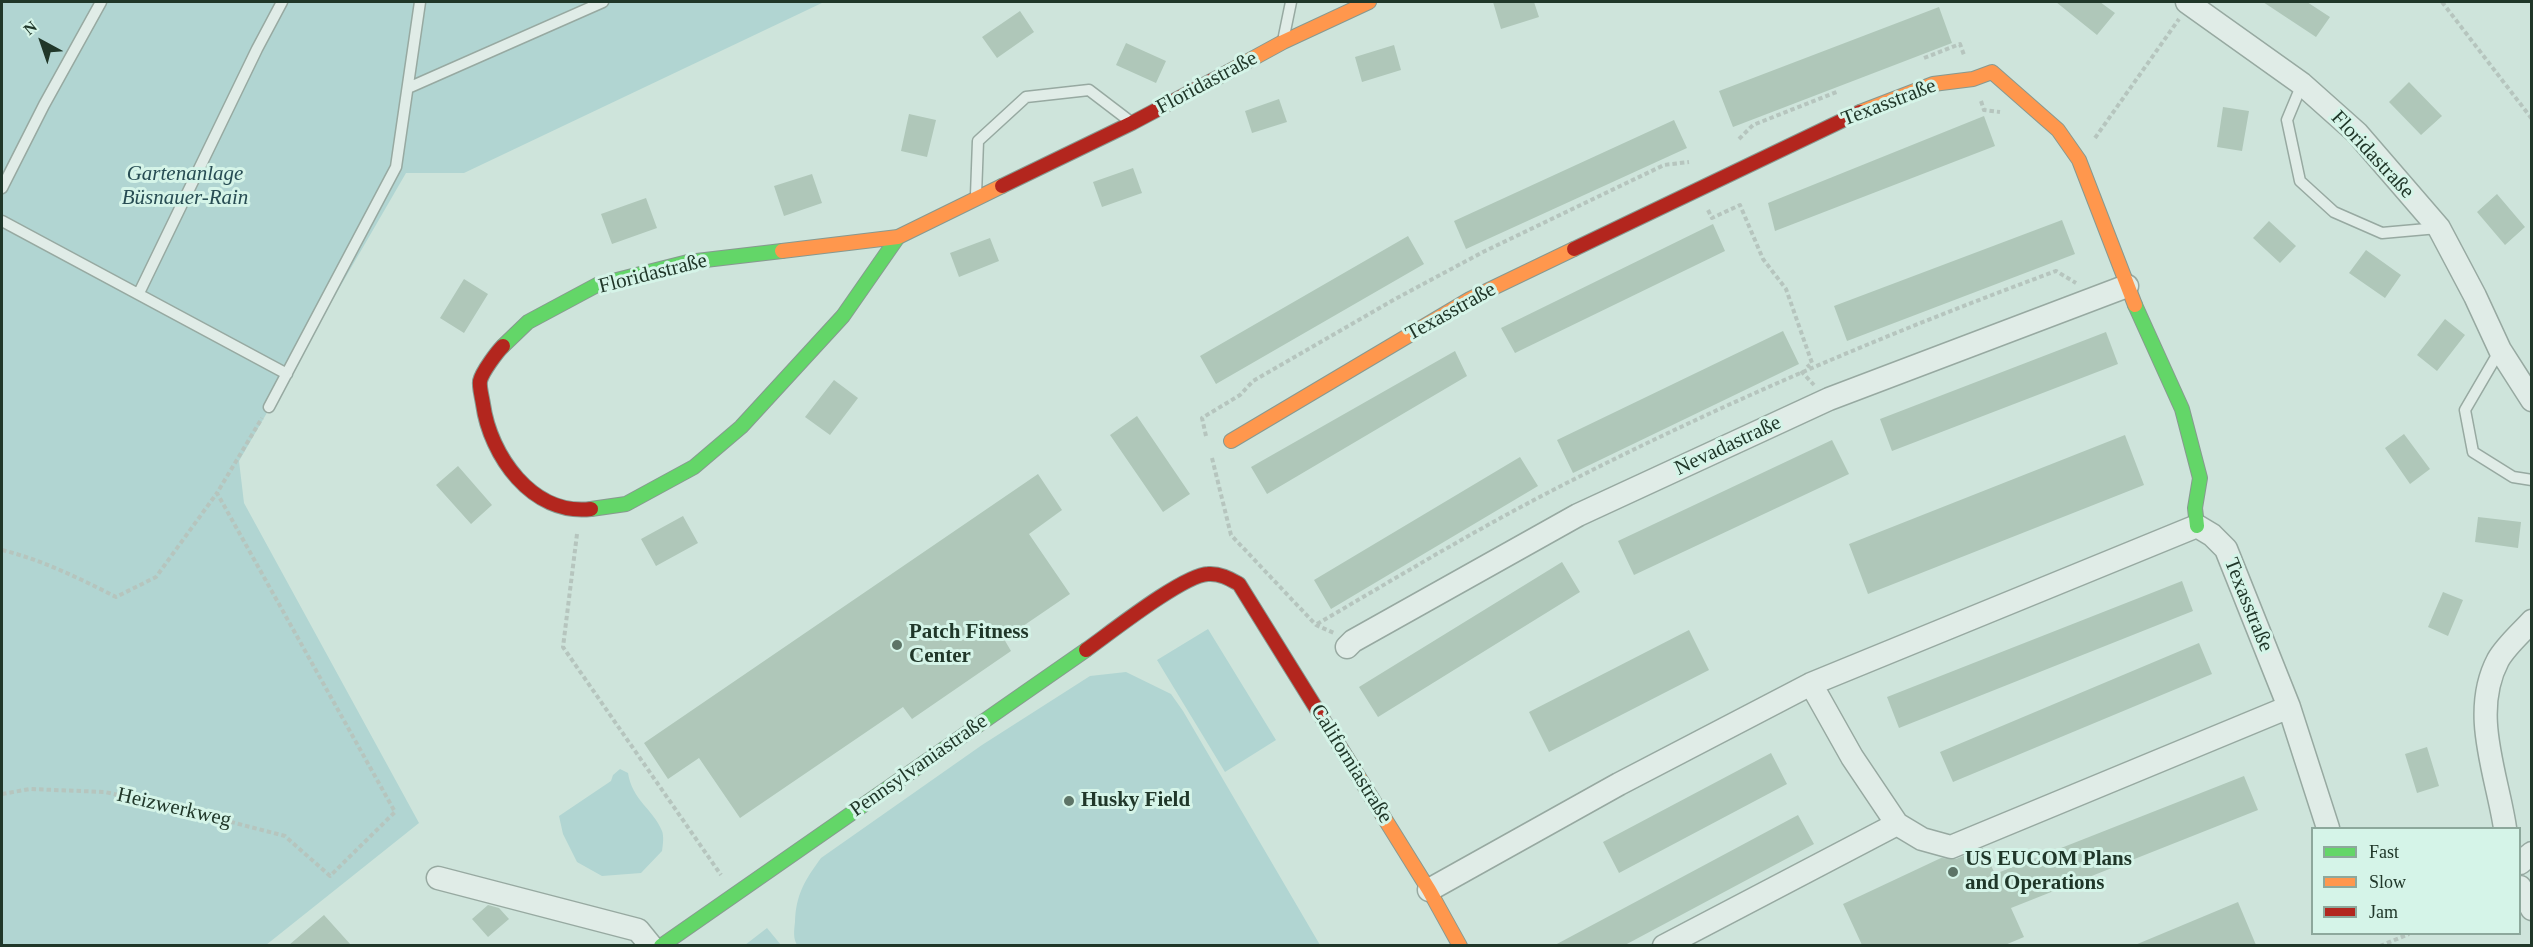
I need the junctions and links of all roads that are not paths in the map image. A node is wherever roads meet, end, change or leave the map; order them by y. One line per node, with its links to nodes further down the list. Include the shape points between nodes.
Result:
1 (101, 2): 12 (lane)
2 (282, 2): 18 (lane)
3 (420, 2): 10 (lane)
4 (603, 2): 10 (lane)
5 (1291, 2): 8 (lane, Floridastraße)
6 (1369, 2): 8 (street, Floridastraße)
7 (2188, 3): 9 (street, Floridastraße)
8 (1282, 42): 11 (street, Floridastraße)
9 (2302, 84): 15 (street, Floridastraße, via 2357,133); 15 (lane, Floridastraße, via 2287,120 2300,181 2334,212 2382,233)
10 (408, 88): 20 (lane, via 396,166)
11 (1132, 123): 13 (street, Floridastraße); 13 (lane, Floridastraße, via 1089,90 1026,98 978,141)
12 (2, 188)
13 (976, 198): 16 (street, Floridastraße)
14 (2, 221): 18 (lane)
15 (2439, 228): 19 (street, Floridastraße)
16 (898, 237): 16 (street, Floridastraße, via 688,262 597,285 528,322 497,352 480,381 486,426 511,473 543,501 580,510 626,504 694,467 741,427 843,316)
17 (2127, 286): 23 (street, Texasstraße, via 2079,160 2058,130 1992,72 1973,79 1933,84 1855,114 1698,188 1470,299); 25 (street, Texasstraße, via 2182,409 2200,478 2195,507); 28 (street, Nevadastraße, via 1829,399 1578,515)
18 (139, 293): 20 (lane)
19 (2500, 350): 21 (street, Floridastraße); 24 (lane, via 2465,410 2473,452 2513,477)
20 (287, 374): 22 (lane)
21 (2532, 400)
22 (269, 407)
23 (1231, 441)
24 (2532, 480)
25 (2197, 526): 29 (street); 30 (street, Texasstraße, via 2226,549)
26 (1239, 584): 36 (street, Californiastraße); 39 (street, Pennsylvaniastraße, via 1223,574 1207,573 1178,586)
27 (2532, 621): 33 (street, via 2499,660 2486,698 2488,751)
28 (1350, 644)
29 (1811, 684): 31 (street, via 1852,757); 36 (street, via 1619,784)
30 (2289, 706): 31 (street, via 1951,847 1922,839); 32 (street, Texasstraße)
31 (1898, 824): 41 (street)
32 (2328, 827)
33 (2505, 827)
34 (438, 878): 38 (street, via 638,930)
35 (2521, 889): 37 (street)
36 (1429, 891): 40 (street, Californiastraße)
37 (2532, 909)
38 (651, 945)
39 (661, 945)
40 (1460, 945)
41 (1664, 945)

